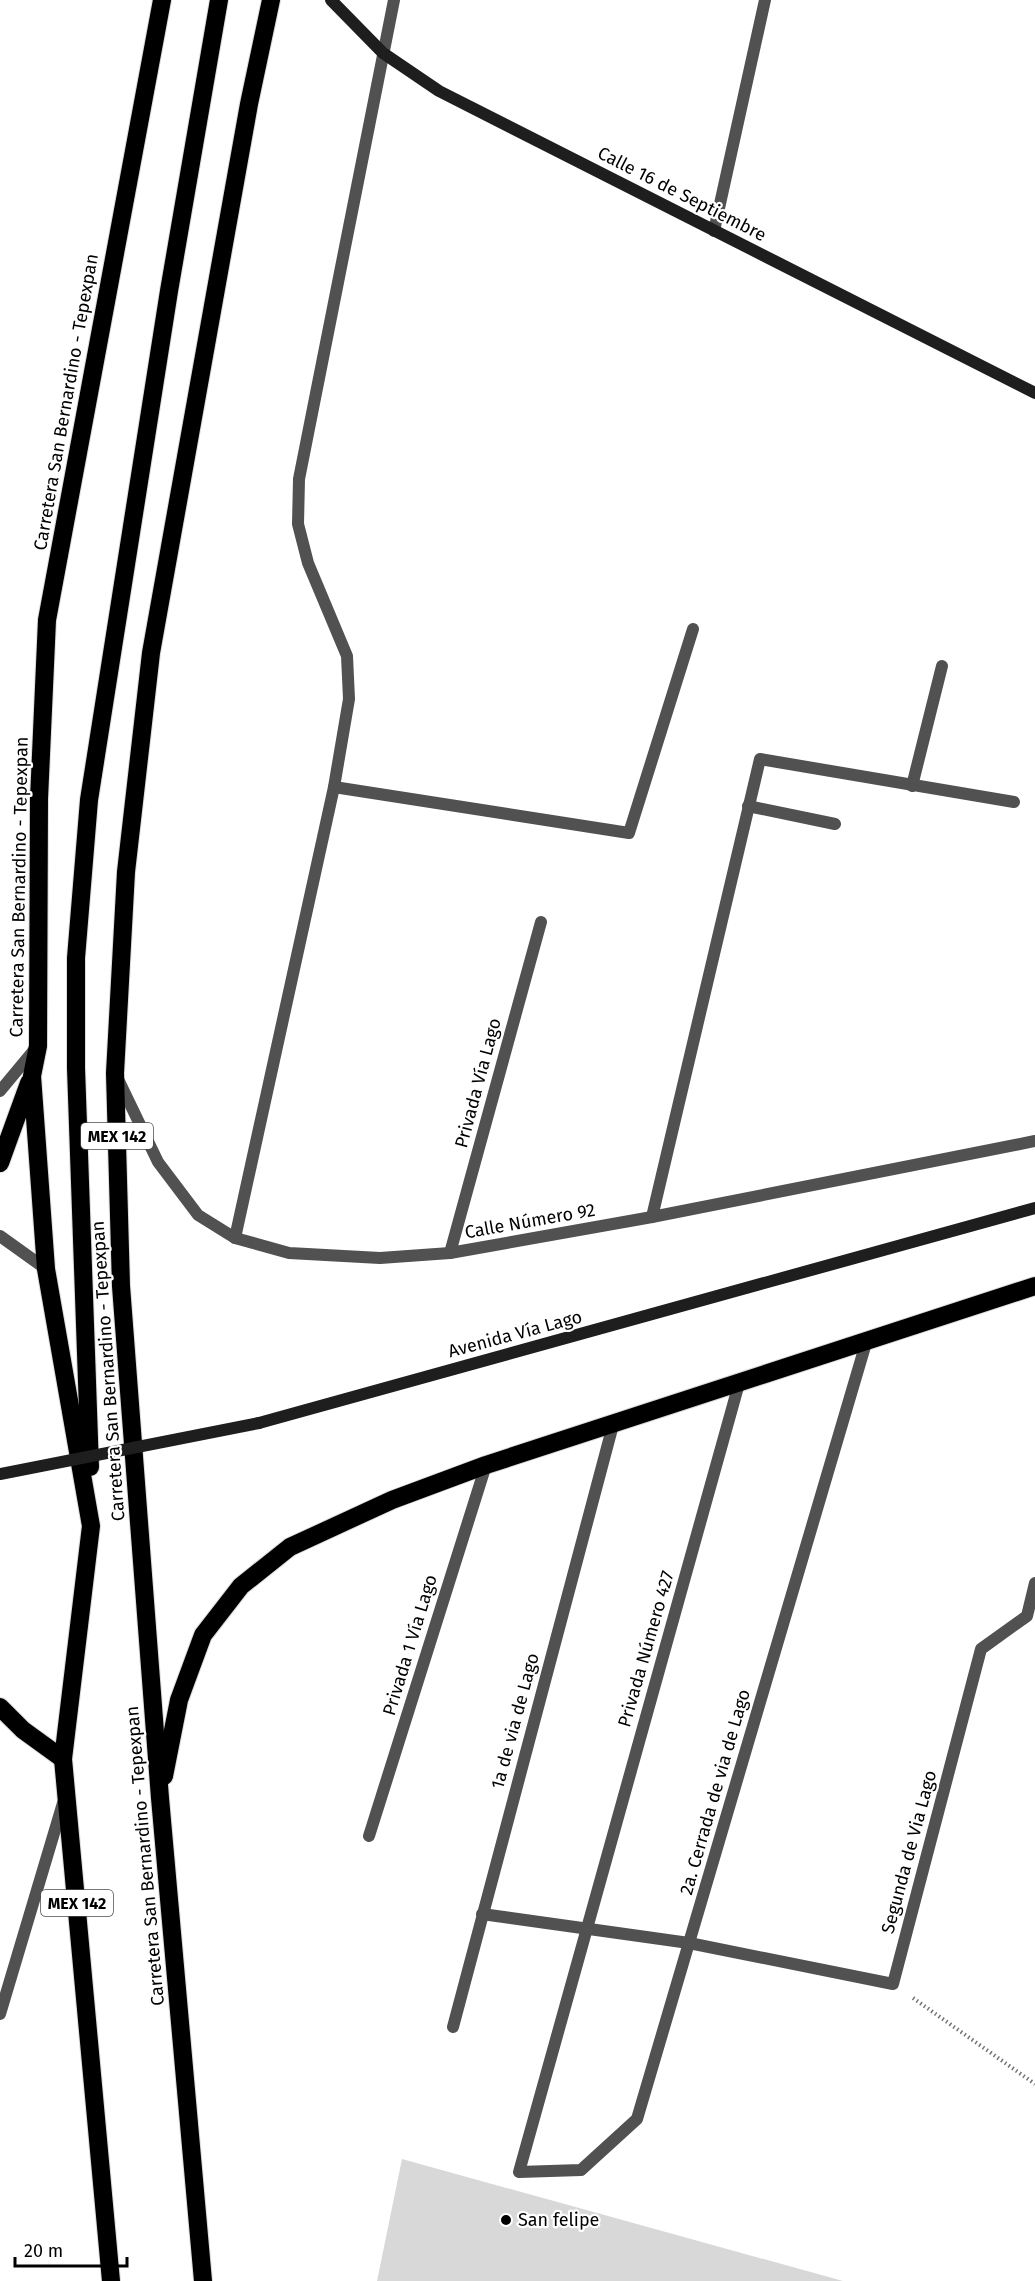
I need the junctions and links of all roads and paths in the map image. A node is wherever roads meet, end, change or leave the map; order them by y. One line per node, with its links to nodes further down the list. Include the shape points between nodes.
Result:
1 (162, 0): 18 (highway, Carretera San Bernardino - Tepexpan / MEX 142, via 47,620 39,799)
2 (219, 0): 36 (highway, via 89,800 76,958 76,1068)
3 (271, 0): 19 (highway, Carretera San Bernardino - Tepexpan / MEX 142, via 151,653 126,872)
4 (332, 0): 7 (main road, Calle 16 de Septiembre)
5 (394, 0): 7 (street)
6 (765, 0): 8 (street)
7 (383, 53): 8 (main road, Calle 16 de Septiembre, via 439,92); 13 (street, via 299,479 298,524 308,563 347,656 349,699)
8 (714, 231): 9 (main road, Calle 16 de Septiembre)
9 (1035, 393)
10 (693, 629): 13 (street, via 629,833)
11 (942, 666): 12 (street)
12 (912, 786): 14 (street); 15 (street, via 760,759)
13 (334, 787): 27 (street)
14 (1014, 802)
15 (748, 806): 16 (street); 25 (street)
16 (835, 824)
17 (541, 922): 28 (street, Privada Vía Lago)
18 (38, 1046): 20 (highway, Carretera San Bernardino - Tepexpan / MEX 142); 21 (street)
19 (115, 1073): 27 (street, Calle Número 92, via 158,1162 198,1215); 41 (highway, Carretera San Bernardino - Tepexpan / MEX 142, via 121,1286)
20 (32, 1076): 23 (highway); 29 (highway, Carretera San Bernardino - Tepexpan / MEX 142)
21 (0, 1091)
22 (1035, 1141): 25 (street, Calle Número 92)
23 (0, 1163)
24 (1035, 1208): 35 (main road, Avenida Vía Lago, bridge, via 259,1423)
25 (652, 1217): 28 (street, Calle Número 92)
26 (0, 1236): 29 (street)
27 (235, 1238): 28 (street, Calle Número 92, via 289,1253 380,1258)
28 (450, 1253)
29 (46, 1269): 36 (highway, Carretera San Bernardino - Tepexpan / MEX 142)
30 (1035, 1286): 31 (highway)
31 (866, 1344): 32 (highway); 45 (street, 2a. Cerrada de via de Lago)
32 (740, 1380): 33 (highway); 44 (street, Privada Número 427)
33 (613, 1425): 34 (highway); 43 (street, 1a de via de Lago)
34 (486, 1465): 41 (highway, via 392,1500 290,1547 241,1586 203,1635 179,1700); 42 (street, Privada 1 Vía Lago)
35 (0, 1474)
36 (91, 1526): 39 (highway, Carretera San Bernardino - Tepexpan / MEX 142)
37 (1035, 1583): 46 (street, Segunda de Via Lago, via 1027,1616 981,1649)
38 (0, 1707): 39 (highway, via 23,1730)
39 (63, 1759): 40 (highway, Carretera San Bernardino - Tepexpan / MEX 142)
40 (66, 1792): 47 (street); 51 (highway, Carretera San Bernardino - Tepexpan / MEX 142)
41 (160, 1798): 52 (highway, Carretera San Bernardino - Tepexpan / MEX 142)
42 (369, 1836)
43 (482, 1914): 44 (street); 48 (street, 1a de via de Lago)
44 (587, 1928): 45 (street); 50 (street, Privada Número 427)
45 (689, 1943): 46 (street); 50 (street, 2a. Cerrada de via de Lago, via 638,2119 581,2170)
46 (893, 1984): 49 (path)
47 (0, 2014)
48 (453, 2027)
49 (1035, 2084)
50 (519, 2172)
51 (111, 2281)
52 (203, 2281)

